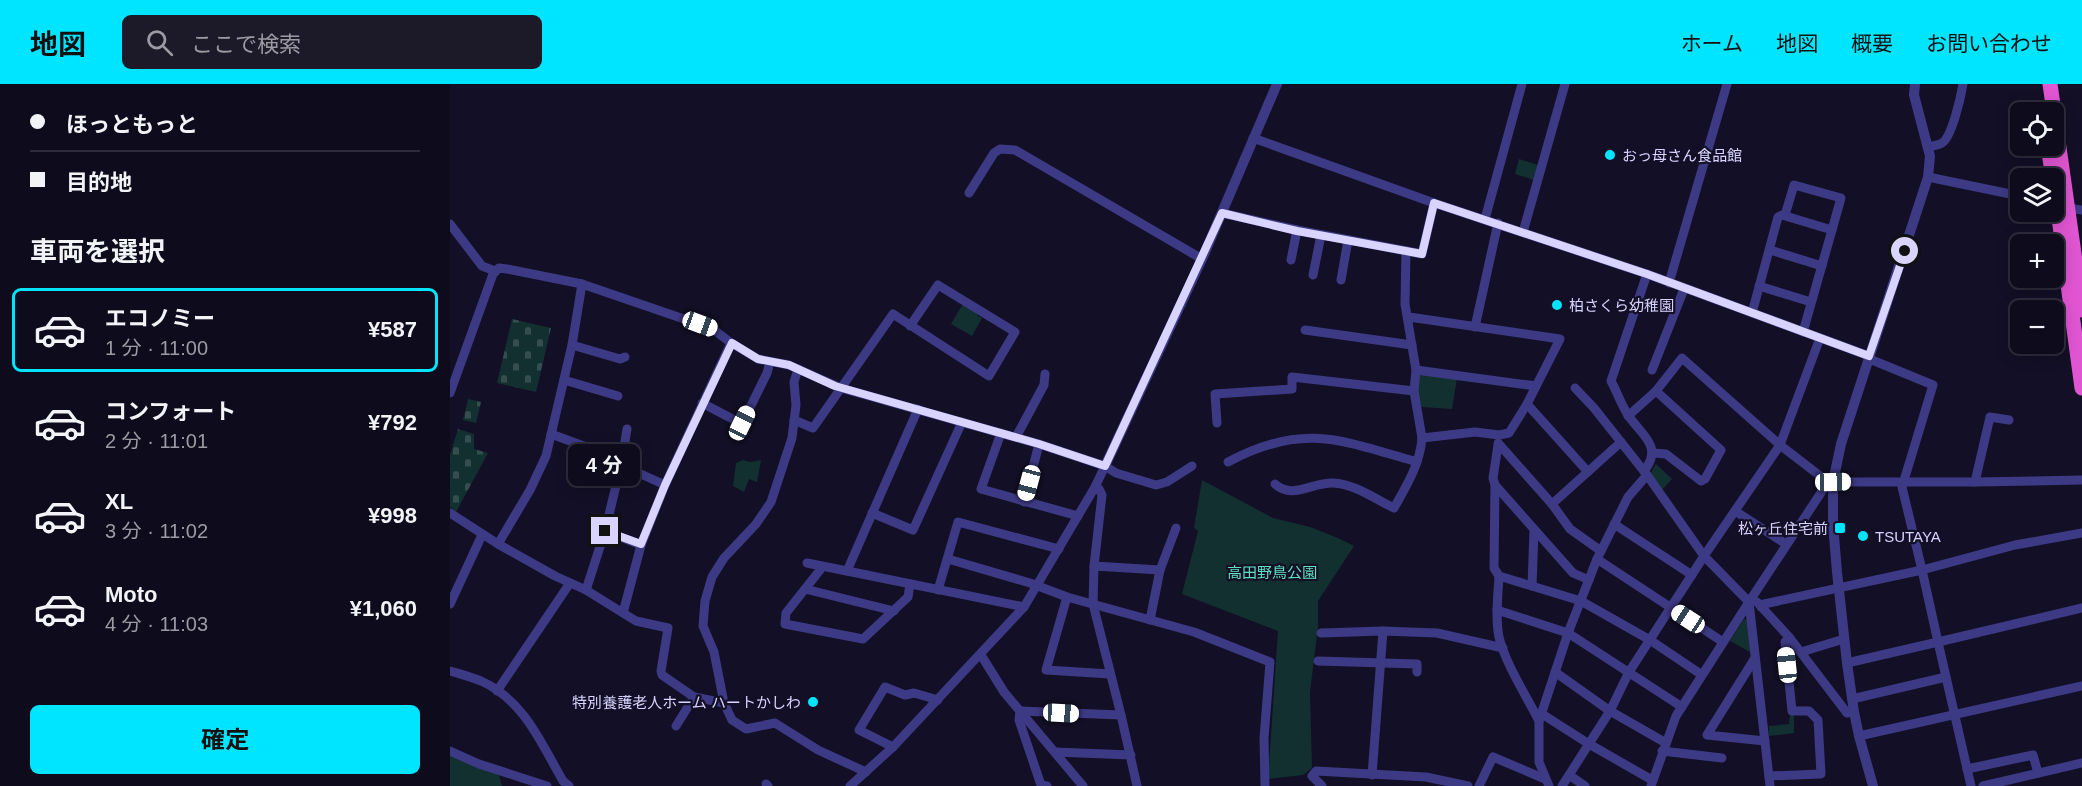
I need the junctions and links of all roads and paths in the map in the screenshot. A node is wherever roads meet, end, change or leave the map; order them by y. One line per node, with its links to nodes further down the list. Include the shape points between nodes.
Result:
1 (1277, 84): 10 (street)
2 (1522, 84): 19 (street)
3 (1565, 84): 24 (street)
4 (1727, 84): 36 (street)
5 (1915, 84): 11 (street, via 1914,95)
6 (1963, 84): 11 (street, via 1947,138)
7 (2040, 84): 9 (highway)
8 (2050, 84): 16 (highway)
9 (2043, 102)
10 (1253, 138): 15 (street); 17 (street)
11 (1928, 147): 12 (street)
12 (1928, 177): 14 (street); 52 (street)
13 (969, 193): 29 (street, via 994,153 1000,149 1015,150)
14 (2010, 194)
15 (1434, 203): 19 (street); 28 (street, via 1422,254)
16 (2065, 205): 41 (highway); 64 (highway)
17 (1222, 213): 23 (street); 29 (street)
18 (1785, 215): 22 (street); 22 (street, via 1794,185 1841,198); 27 (street, via 1778,217)
19 (1485, 219): 20 (street)
20 (1498, 223): 24 (street); 45 (street)
21 (450, 224): 32 (street, via 482,266)
22 (1832, 230): 31 (street)
23 (1297, 231): 25 (street); 30 (street)
24 (1523, 231): 33 (street)
25 (1321, 235): 26 (street); 34 (street)
26 (1348, 240): 28 (street); 35 (street)
27 (1770, 250): 31 (street); 38 (street)
28 (1406, 251): 43 (street, via 1405,304)
29 (1202, 259): 90 (street)
30 (1291, 260)
31 (1822, 266): 40 (street)
32 (495, 271): 37 (street, via 507,269); 55 (street)
33 (1647, 274): 36 (street); 72 (street, via 1611,381)
34 (1313, 275)
35 (1341, 280)
36 (1669, 283): 39 (street)
37 (582, 284): 49 (street, via 713,329); 50 (street)
38 (1760, 286): 40 (street); 42 (street)
39 (1684, 289): 42 (street); 58 (street)
40 (1811, 302): 47 (street)
41 (2082, 308)
42 (1752, 313): 47 (street)
43 (1409, 317): 45 (street); 51 (street)
44 (910, 326): 44 (street, via 989,376 1015,332 938,285); 62 (street, via 892,314)
45 (1475, 327): 61 (street, via 1560,339)
46 (1305, 330): 51 (street)
47 (1803, 332): 48 (street)
48 (1820, 338): 52 (street); 85 (street)
49 (732, 343): 54 (street); 69 (street)
50 (572, 345): 53 (street, via 620,359); 60 (street)
51 (1412, 345): 57 (street)
52 (1869, 356): 95 (street); 96 (street, via 1933,385)
53 (625, 357)
54 (770, 362): 56 (street); 69 (street, via 742,423)
55 (454, 364): 67 (street)
56 (798, 369): 62 (street); 73 (street)
57 (1416, 370): 61 (street); 65 (street)
58 (1652, 370)
59 (1045, 374): 80 (street, via 1044,385)
60 (564, 380): 68 (street); 79 (street)
61 (1536, 386): 70 (street)
62 (841, 388): 71 (street); 73 (street, via 813,428)
63 (1575, 388): 83 (street)
64 (2082, 388)
65 (1414, 391): 76 (street, via 1292,377 1292,389 1215,394); 81 (street)
66 (1656, 392): 72 (street); 85 (street, via 1682,358); 86 (street, via 1720,450 1706,479 1701,481 1666,454)
67 (450, 393)
68 (618, 396)
69 (702, 403): 100 (street)
70 (1527, 404): 82 (street, via 1509,433); 92 (street)
71 (918, 409): 75 (street); 106 (street)
72 (1628, 416): 86 (street)
73 (794, 420): 178 (street, via 771,502 724,558 712,577 705,601 703,626 714,651)
74 (2008, 420): 97 (street, via 1989,417)
75 (962, 422): 78 (street); 106 (street, via 913,530)
76 (1217, 423)
77 (627, 429): 89 (street)
78 (1001, 433): 80 (street); 102 (street, via 981,489)
79 (551, 434): 89 (street); 114 (street, via 540,470)
80 (1016, 437): 84 (street)
81 (1422, 438): 82 (street, via 1475,432); 88 (street)
82 (1498, 440): 99 (street); 103 (street)
83 (1621, 442): 92 (street); 93 (street)
84 (1039, 444): 90 (street); 102 (street)
85 (1780, 445): 95 (street); 104 (street)
86 (1653, 453): 93 (street)
87 (1228, 462): 88 (street, via 1279,441 1324,437)
88 (1417, 462): 98 (street, via 1394,508 1349,486 1332,483 1293,492)
89 (622, 463): 100 (street); 111 (street)
90 (1105, 466): 91 (street, via 1156,485); 101 (street)
91 (1192, 466)
92 (1588, 472): 103 (street)
93 (1646, 473): 108 (street); 119 (street)
94 (2082, 480): 97 (street)
95 (1831, 482): 96 (street); 116 (street); 134 (street)
96 (1904, 482): 97 (street); 125 (street)
97 (1975, 482)
98 (1275, 484)
99 (1495, 484): 110 (street); 128 (street, via 1494,568)
100 (665, 485): 115 (street)
101 (1095, 487): 107 (street); 123 (street, via 1102,495)
102 (1024, 502): 107 (street)
103 (1552, 504): 118 (street, via 1570,529)
104 (1735, 511): 116 (street); 119 (street)
105 (450, 513): 113 (street)
106 (872, 513): 126 (street)
107 (1078, 516): 117 (street)
108 (1614, 524): 118 (street); 127 (street)
109 (1176, 528): 124 (street)
110 (1534, 530): 129 (street, via 1573,573); 133 (street)
111 (605, 531): 115 (street); 136 (street)
112 (2082, 533): 125 (street, via 2015,545)
113 (482, 535): 114 (street); 141 (street)
114 (498, 544): 130 (street)
115 (641, 544): 149 (street)
116 (1786, 544): 139 (street)
117 (1059, 549): 120 (street, via 958,522); 132 (street)
118 (1599, 555): 129 (street); 145 (street)
119 (1704, 556): 127 (street); 139 (street)
120 (948, 559): 132 (street); 137 (street)
121 (807, 563): 122 (street)
122 (821, 566): 126 (street); 135 (street)
123 (1094, 566): 124 (street); 142 (street)
124 (1160, 570): 150 (street)
125 (1922, 570): 134 (street); 158 (street)
126 (847, 571): 131 (street)
127 (1692, 575): 145 (street)
128 (1499, 576): 133 (street); 147 (street)
129 (1589, 580): 140 (street)
130 (570, 583): 136 (street); 174 (street)
131 (910, 584): 137 (street); 148 (street, via 908,597)
132 (1038, 586): 138 (street); 143 (street)
133 (1532, 586): 140 (street)
134 (1839, 588): 144 (street); 155 (street)
135 (805, 589): 148 (street); 148 (street, via 786,613 785,624 863,639)
136 (586, 590): 149 (street)
137 (938, 590): 143 (street)
138 (1067, 597): 142 (street); 170 (street, via 1046,670)
139 (1751, 599): 144 (street); 157 (street); 162 (street)
140 (1581, 602): 153 (street); 156 (street)
141 (450, 604)
142 (1093, 604): 150 (street); 170 (street)
143 (1024, 607): 161 (street)
144 (1761, 607): 154 (street)
145 (1670, 608): 156 (street); 157 (street)
146 (2082, 608): 158 (street)
147 (1497, 610): 153 (street); 159 (street)
148 (894, 611)
149 (623, 613): 175 (street, via 636,621 668,628 662,675)
150 (1150, 620): 206 (street, via 1270,662)
151 (1383, 631): 152 (street); 159 (street, via 1437,633); 164 (street)
152 (1321, 633)
153 (1568, 633): 168 (street); 169 (street)
154 (1789, 637): 160 (street); 202 (street, via 1785,642 1792,711 1809,711 1818,720 1821,774)
155 (1844, 639): 160 (street); 165 (street)
156 (1650, 640): 169 (street); 171 (street)
157 (1723, 642): 171 (street)
158 (1938, 642): 165 (street); 172 (street)
159 (1503, 648): 185 (street)
160 (1801, 652): 182 (street, via 1847,713)
161 (981, 655): 177 (street); 180 (street)
162 (1755, 658): 188 (street); 188 (street, via 1707,735)
163 (1318, 661): 164 (street)
164 (1381, 662): 167 (street, via 1417,664); 200 (street)
165 (1847, 663): 176 (street)
166 (450, 670): 174 (street)
167 (1417, 672)
168 (1556, 672): 181 (street); 185 (street)
169 (1629, 672): 179 (street); 181 (street)
170 (1110, 674): 184 (street)
171 (1702, 675): 179 (street)
172 (1946, 677): 176 (street); 183 (street)
173 (2082, 686): 183 (street)
174 (497, 691): 204 (street, via 526,716)
175 (694, 697): 178 (street); 186 (street)
176 (1852, 699): 182 (street)
177 (938, 700): 190 (street); 190 (street, via 914,693 905,695 885,687 860,730)
178 (724, 703): 198 (street, via 732,720 746,729 775,723 818,750)
179 (1682, 706): 191 (street)
180 (1020, 711): 184 (street); 193 (street); 209 (street, via 1019,720 1041,785)
181 (1610, 711): 189 (street); 191 (street)
182 (1854, 712): 187 (street)
183 (1954, 715): 187 (street); 197 (street)
184 (1121, 716): 194 (street)
185 (1541, 717): 189 (street); 203 (street, via 1539,762)
186 (676, 726)
187 (1858, 736): 217 (street)
188 (1765, 741): 202 (street)
189 (1588, 744): 201 (street); 205 (street)
190 (893, 747): 198 (street)
191 (1664, 747): 195 (street); 205 (street)
192 (450, 752): 207 (street)
193 (1055, 752): 194 (street); 210 (street)
194 (1131, 755): 211 (street)
195 (1722, 758)
196 (2082, 763): 199 (street)
197 (1967, 769): 199 (street, via 2033,755); 218 (street)
198 (866, 772): 208 (street)
199 (2038, 773): 219 (street)
200 (1372, 775): 212 (street, via 1316,771 1312,776); 213 (street, via 1426,777)
201 (1569, 775): 215 (street); 216 (street)
202 (1769, 781)
203 (1547, 782): 214 (street, via 1493,757)
204 (566, 783): 207 (street)
205 (1651, 783)
206 (1265, 785)
207 (549, 786)
208 (850, 786)
209 (1047, 786)
210 (1083, 786)
211 (1137, 786)
212 (1322, 786)
213 (1468, 786)
214 (1479, 786)
215 (1562, 786)
216 (1585, 786)
217 (1873, 786)
218 (1971, 786)
219 (1983, 786)

